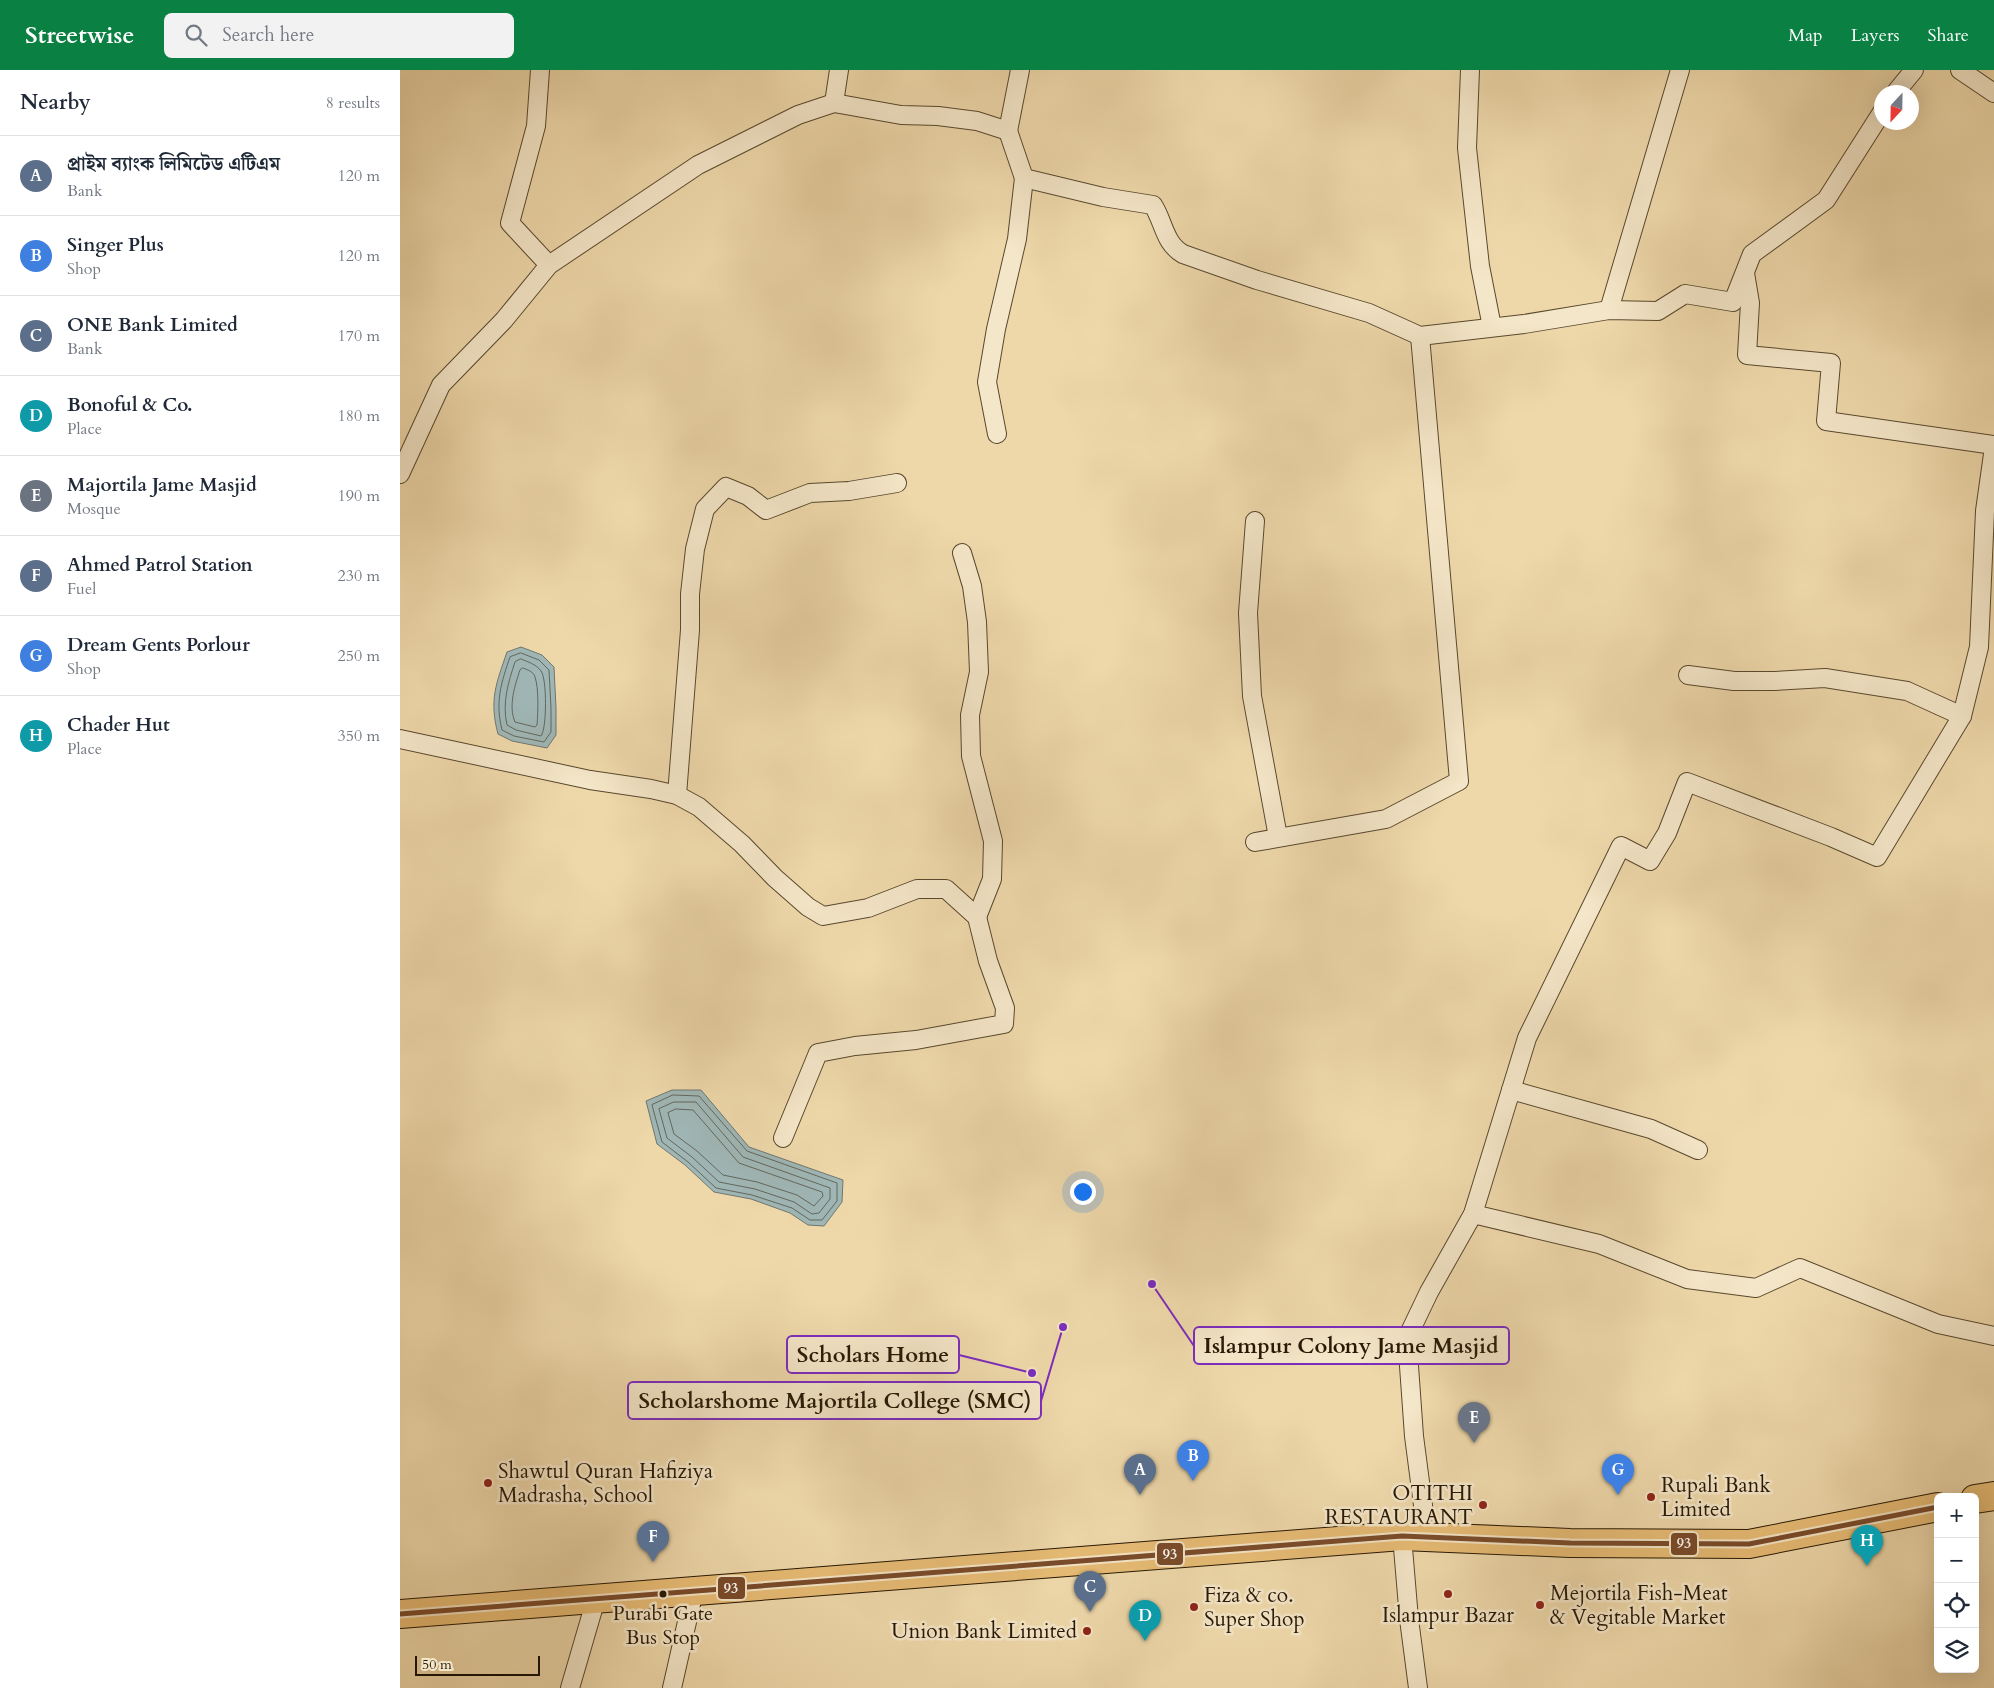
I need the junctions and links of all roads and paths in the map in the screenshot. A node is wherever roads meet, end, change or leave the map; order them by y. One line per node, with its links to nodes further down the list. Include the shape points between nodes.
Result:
1 (540, 70): 14 (street, via 536,126 510,223)
2 (839, 70): 10 (street)
3 (1020, 70): 12 (street)
4 (1470, 70): 17 (street, via 1467,148 1480,266)
5 (1680, 70): 16 (street)
6 (1914, 70): 8 (street)
7 (1960, 70): 9 (street)
8 (1902, 85)
9 (1994, 93)
10 (834, 103): 12 (street, via 901,116 976,121); 14 (street, via 798,115 698,165)
11 (1874, 125): 15 (street, via 1826,200 1752,254)
12 (1008, 131): 13 (street)
13 (1024, 178): 18 (street, via 1153,205 1168,241 1183,254 1369,313); 19 (street, via 1017,239 987,382)
14 (549, 265): 21 (street, via 504,320 441,385)
15 (1745, 273): 16 (street, via 1733,302 1685,294 1658,311); 20 (street, via 1750,303 1747,355 1831,363 1826,421)
16 (1609, 310): 17 (street)
17 (1492, 327): 18 (street)
18 (1420, 336): 30 (street, via 1458,781 1386,819)
19 (997, 434)
20 (1994, 446): 23 (street)
21 (400, 474)
22 (897, 482): 29 (street, via 849,491 810,493 766,510 748,496 726,487 704,509 690,594)
23 (1991, 488): 27 (street, via 1985,511 1979,647)
24 (1255, 521): 30 (street, via 1248,613 1252,696)
25 (962, 552): 32 (street, via 972,586 977,622 979,672 970,715 971,756 994,840 992,879)
26 (1688, 675): 27 (street, via 1775,681 1825,678 1907,691)
27 (1962, 716): 33 (street, via 1877,857 1687,782 1667,834 1650,861 1621,846 1527,1038)
28 (400, 739): 29 (street, via 590,780)
29 (677, 795): 32 (street, via 699,807 808,907 824,916 868,908 917,889 936,889 946,890)
30 (1278, 837): 31 (street)
31 (1255, 842)
32 (977, 917): 34 (street, via 1005,1008 1004,1024 818,1053)
33 (1511, 1090): 35 (street, via 1651,1129); 36 (street)
34 (783, 1138)
35 (1698, 1150)
36 (1473, 1214): 37 (street, via 1599,1244 1687,1279 1756,1288 1800,1268 1938,1324); 41 (street, via 1406,1338 1422,1505)
37 (1994, 1336)
38 (1994, 1496): 39 (highway)
39 (1979, 1498)
40 (1934, 1508): 41 (highway, via 1749,1544 1570,1543)
41 (1412, 1536): 42 (highway); 47 (street, via 1409,1619)
42 (694, 1591): 43 (highway); 46 (street)
43 (596, 1599): 44 (highway); 45 (street)
44 (400, 1614)
45 (570, 1688)
46 (672, 1688)
47 (1418, 1688)

